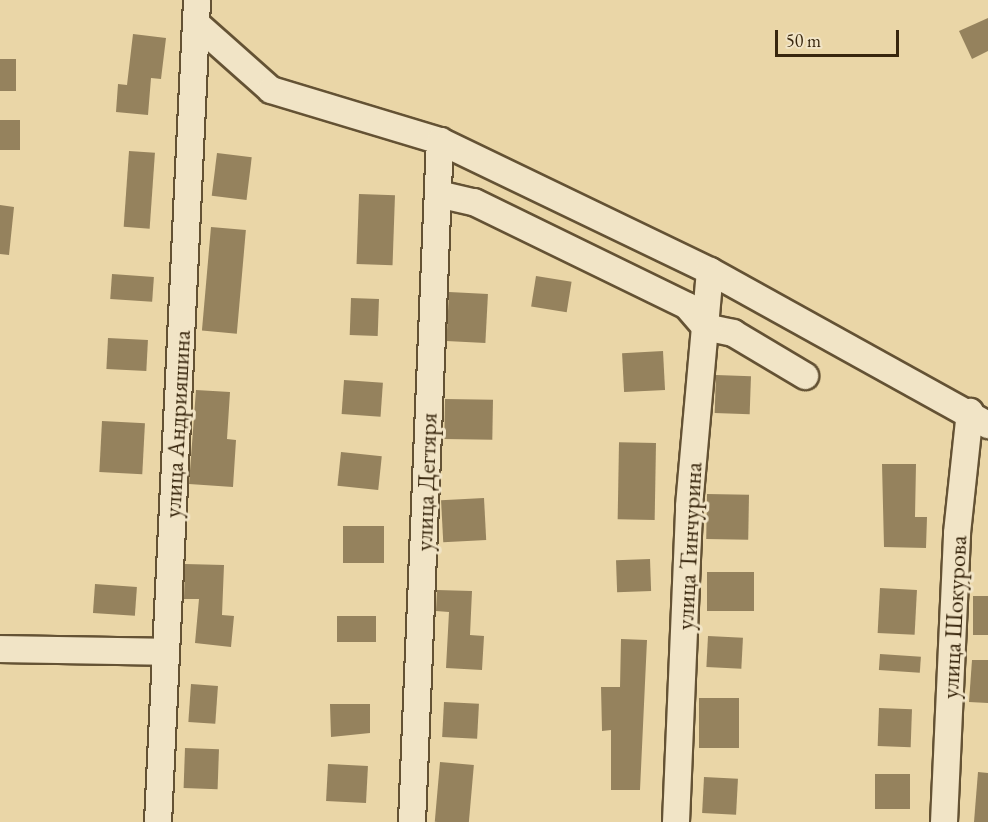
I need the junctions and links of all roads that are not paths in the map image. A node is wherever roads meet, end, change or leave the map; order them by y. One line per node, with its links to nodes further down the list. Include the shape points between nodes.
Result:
1 (197, 0): 2 (street, улица Андрияшина)
2 (199, 26): 3 (street, via 271,90); 10 (street, улица Андрияшина)
3 (440, 141): 4 (street, улица Дегтяря); 5 (street)
4 (438, 194): 6 (street, via 474,202 687,306); 12 (street, улица Дегтяря)
5 (710, 271): 6 (street, улица Тинчурина); 8 (street)
6 (705, 327): 7 (street, via 733,333); 13 (street, улица Тинчурина, via 690,506)
7 (806, 376)
8 (979, 419): 14 (street, улица Шокурова, via 957,533)
9 (0, 649): 10 (street)
10 (165, 652): 11 (street, улица Андрияшина)
11 (158, 822)
12 (412, 822)
13 (676, 822)
14 (944, 822)

